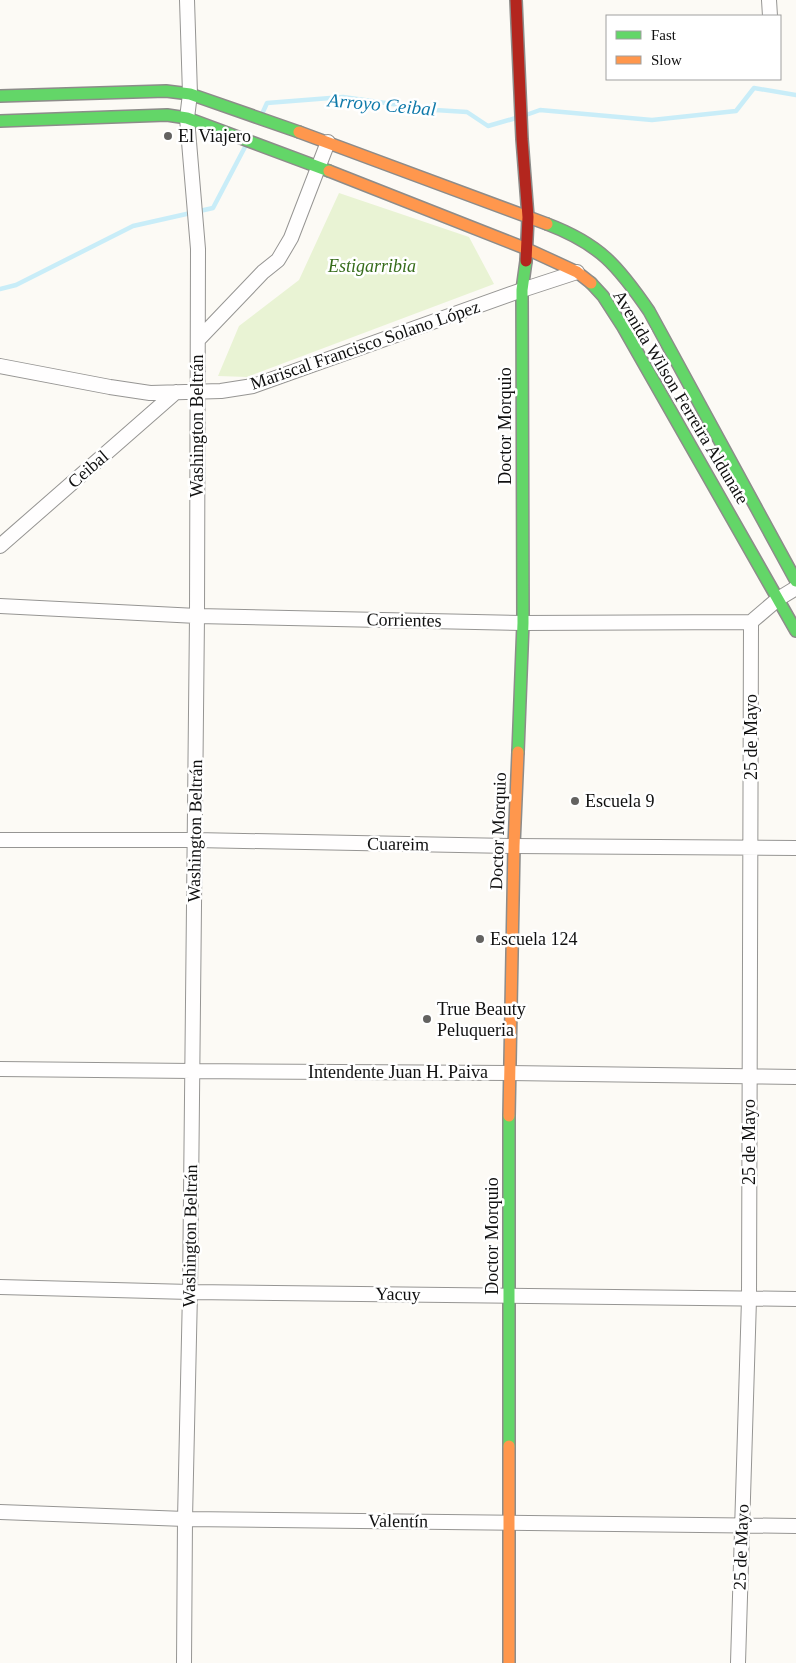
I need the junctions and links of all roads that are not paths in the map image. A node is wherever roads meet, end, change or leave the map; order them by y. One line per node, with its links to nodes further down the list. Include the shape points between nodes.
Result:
1 (186, 0): 5 (street, Washington Beltrán)
2 (516, 0): 11 (street, Doctor Morquio)
3 (769, 0): 4 (street)
4 (770, 15)
5 (190, 94): 6 (street, Avenida Wilson Ferreira Aldunate, via 166,91); 7 (street, Washington Beltrán); 9 (street, Avenida Wilson Ferreira Aldunate)
6 (0, 96)
7 (187, 118): 8 (street, Avenida Wilson Ferreira Aldunate, via 167,115); 10 (street, Avenida Wilson Ferreira Aldunate); 15 (street, Washington Beltrán, via 196,204)
8 (0, 121)
9 (328, 142): 10 (street); 11 (street, Avenida Wilson Ferreira Aldunate)
10 (318, 167): 12 (street, Avenida Wilson Ferreira Aldunate); 15 (street, via 291,238 278,260)
11 (528, 217): 12 (street, Doctor Morquio); 20 (street, Avenida Wilson Ferreira Aldunate, via 588,243 606,256 628,280 649,311)
12 (527, 249): 13 (street, Avenida Wilson Ferreira Aldunate); 14 (street, Doctor Morquio)
13 (578, 272): 14 (street, Mariscal Francisco Solano López); 22 (street, Avenida Wilson Ferreira Aldunate, via 593,284 624,327)
14 (522, 290): 17 (street, Mariscal Francisco Solano López, via 253,386); 25 (street, Doctor Morquio)
15 (198, 340): 17 (street, Washington Beltrán)
16 (0, 366): 18 (street, Mariscal Francisco Solano López, via 150,393)
17 (198, 391): 18 (street, Mariscal Francisco Solano López); 24 (street, Washington Beltrán)
18 (176, 392): 19 (street, Ceibal)
19 (0, 546)
20 (796, 581)
21 (796, 588): 22 (street)
22 (778, 599): 26 (street); 27 (street, Avenida Wilson Ferreira Aldunate)
23 (0, 606): 24 (street, Corrientes)
24 (197, 616): 25 (street, Corrientes); 29 (street, Washington Beltrán)
25 (523, 622): 26 (street, Corrientes); 30 (street, Doctor Morquio)
26 (751, 622): 31 (street, 25 de Mayo)
27 (796, 631)
28 (0, 840): 29 (street, Cuareim)
29 (195, 840): 30 (street, Cuareim); 34 (street, Washington Beltrán)
30 (514, 846): 31 (street, Cuareim); 35 (street, Doctor Morquio)
31 (751, 847): 32 (street, Cuareim); 36 (street, 25 de Mayo)
32 (796, 848)
33 (0, 1069): 34 (street, Intendente Juan H. Paiva)
34 (192, 1072): 35 (street, Intendente Juan H. Paiva); 39 (street, Washington Beltrán)
35 (509, 1072): 36 (street, Intendente Juan H. Paiva); 40 (street, Doctor Morquio)
36 (748, 1077): 37 (street, Intendente Juan H. Paiva); 41 (street, 25 de Mayo)
37 (796, 1077)
38 (0, 1287): 39 (street, Yacuy)
39 (190, 1292): 40 (street, Yacuy); 44 (street, Washington Beltrán)
40 (509, 1295): 41 (street, Yacuy); 45 (street, Doctor Morquio)
41 (749, 1299): 42 (street, Yacuy); 46 (street, 25 de Mayo)
42 (796, 1299)
43 (0, 1512): 44 (street, Valentín)
44 (185, 1519): 45 (street, Valentín); 48 (street, Washington Beltrán)
45 (509, 1522): 46 (street, Valentín); 49 (street, Doctor Morquio)
46 (742, 1526): 47 (street, Valentín); 50 (street, 25 de Mayo)
47 (796, 1526)
48 (184, 1663)
49 (509, 1663)
50 (738, 1663)

